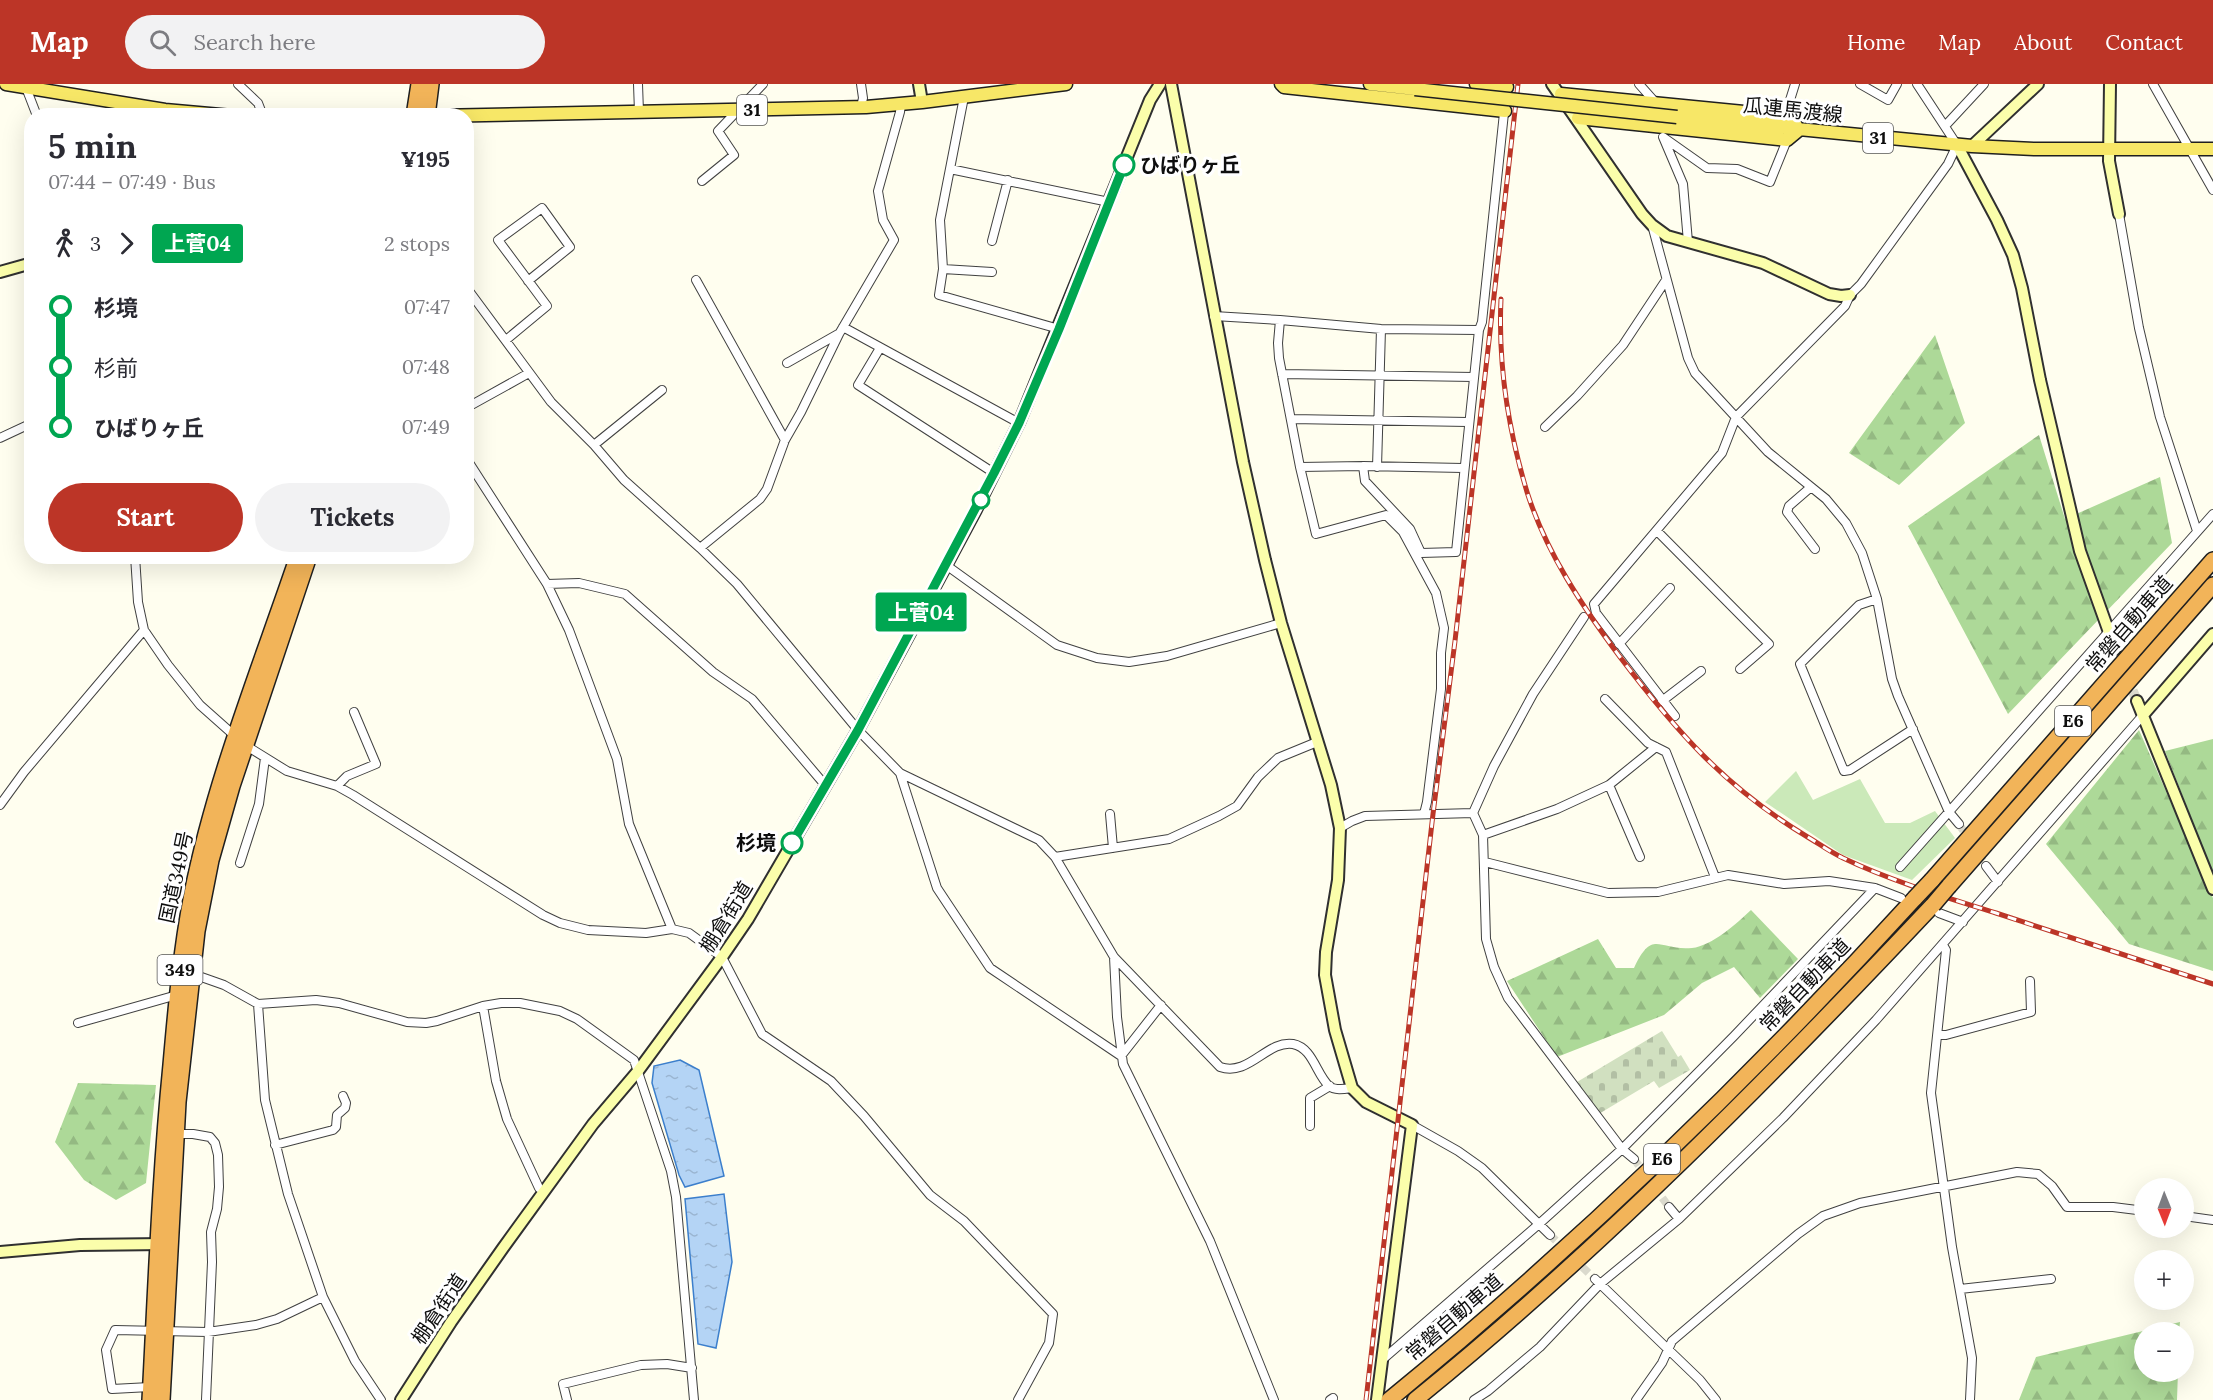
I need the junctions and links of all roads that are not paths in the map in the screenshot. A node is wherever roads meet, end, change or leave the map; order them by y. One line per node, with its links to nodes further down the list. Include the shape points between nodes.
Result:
1 (6, 84): 24 (main road)
2 (238, 84): 35 (street)
3 (419, 84): 36 (highway)
4 (431, 84): 37 (highway)
5 (638, 84): 40 (street)
6 (763, 84): 38 (street)
7 (861, 84): 32 (street)
8 (919, 84): 29 (street)
9 (1066, 84): 26 (main road, 31)
10 (1160, 84): 57 (street, 棚倉街道)
11 (1171, 84): 71 (street)
12 (1281, 84): 39 (main road)
13 (1370, 84): 45 (main road, 瓜連馬渡線 / 31, bridge)
14 (1476, 84): 25 (main road)
15 (1639, 84): 30 (street)
16 (1795, 84): 42 (street)
17 (1860, 84): 18 (street, via 1888,100)
18 (1898, 84)
19 (1918, 84): 44 (street)
20 (1984, 84): 44 (street)
21 (2038, 84): 49 (street)
22 (2110, 84): 51 (street)
23 (2153, 84): 52 (street)
24 (25, 86): 33 (street); 34 (main road)
25 (1507, 86): 39 (street)
26 (1009, 87): 28 (main road, 31)
27 (1557, 89): 30 (main road); 43 (street)
28 (964, 97): 29 (main road, 31); 53 (street)
29 (922, 102): 31 (main road, 31)
30 (1655, 102): 42 (main road)
31 (901, 104): 32 (main road, 31); 75 (street, via 878,191 883,220 894,240)
32 (861, 107): 38 (main road, 31)
33 (34, 108)
34 (153, 108)
35 (260, 108)
36 (415, 108)
37 (428, 108)
38 (738, 111): 40 (main road, 31); 55 (street, via 718,131 734,155)
39 (1505, 111): 76 (street)
40 (639, 112): 41 (main road, 31)
41 (474, 115)
42 (1785, 116): 45 (main road, via 1794,120)
43 (1578, 118): 46 (main road); 59 (street)
44 (1945, 126): 48 (street)
45 (1799, 130): 47 (main road); 48 (main road, 瓜連馬渡線 / 31)
46 (1660, 131): 47 (main road); 47 (street, via 1707,168 1737,169 1770,182); 61 (street, via 1683,184)
47 (1787, 140)
48 (1957, 145): 49 (main road, 瓜連馬渡線 / 31); 69 (street, via 1948,164 1862,284); 120 (street, via 2013,255 2080,551)
49 (1972, 146): 51 (main road, 瓜連馬渡線 / 31)
50 (2213, 148): 52 (main road, 瓜連馬渡線 / 31)
51 (2109, 149): 52 (main road, 瓜連馬渡線 / 31); 58 (street)
52 (2189, 149): 56 (street)
53 (950, 169): 54 (street); 63 (street, via 940,220)
54 (1008, 180): 57 (street); 60 (street)
55 (702, 181)
56 (2213, 190)
57 (1109, 202): 73 (street, 棚倉街道)
58 (2118, 214): 105 (street, via 2160,417)
59 (1652, 225): 61 (street, via 1667,236); 67 (street)
60 (992, 241)
61 (1688, 242): 69 (street, via 1763,263 1828,294)
62 (24, 265): 64 (street)
63 (943, 269): 65 (street); 73 (street, via 939,295)
64 (0, 272)
65 (992, 272)
66 (696, 280): 94 (street)
67 (1666, 280): 86 (street, via 1695,373); 92 (street, via 1623,345)
68 (528, 281): 68 (street, via 498,240 542,208 570,247); 77 (street, via 547,306)
69 (1850, 295): 86 (street, via 1845,306)
70 (474, 298): 77 (street)
71 (1214, 316): 72 (street); 118 (street)
72 (1280, 320): 74 (street); 81 (street)
73 (1059, 329): 90 (street, 棚倉街道)
74 (1381, 329): 76 (street); 82 (street)
75 (841, 330): 78 (street); 79 (street); 94 (street)
76 (1479, 330): 83 (street)
77 (506, 340): 80 (street)
78 (880, 348): 90 (street); 101 (street, via 858,385)
79 (787, 363)
80 (529, 373): 85 (street); 95 (street, via 551,402)
81 (1282, 374): 82 (street); 87 (street)
82 (1380, 376): 83 (street); 88 (street)
83 (1473, 377): 89 (street)
84 (662, 390): 95 (street)
85 (474, 404)
86 (1736, 417): 102 (street, via 1768,452); 104 (street, via 1722,453)
87 (1291, 419): 88 (street); 97 (street)
88 (1378, 421): 89 (street); 98 (street)
89 (1468, 422): 99 (street)
90 (1019, 423): 101 (street, 棚倉街道)
91 (24, 427): 93 (street)
92 (1545, 427)
93 (0, 438)
94 (784, 440): 106 (street, via 760,499)
95 (594, 445): 106 (street, via 624,480)
96 (1364, 466): 97 (street); 98 (street); 99 (street, via 1365,481 1410,529 1421,553 1456,552)
97 (1300, 467): 146 (street, via 1316,534 1386,515 1403,532 1436,593 1444,628 1441,689)
98 (1377, 467): 99 (street)
99 (1463, 468)
100 (474, 470): 113 (street)
101 (994, 473): 112 (street, 棚倉街道)
102 (1811, 487): 107 (street, via 1787,512); 116 (street, via 1846,524 1862,553)
103 (2213, 514): 105 (street)
104 (1657, 531): 122 (street, via 1594,604 1596,613); 124 (street, via 1769,644)
105 (2197, 531): 120 (street)
106 (700, 548): 133 (street, via 737,584)
107 (1815, 549)
108 (2213, 560): 161 (highway, 常磐自動車道 / E6, bridge, via 1932,880)
109 (136, 564): 119 (street)
110 (296, 564): 134 (highway, 国道349号 / 349)
111 (306, 564): 134 (highway, 国道349号 / 349)
112 (946, 565): 118 (street, via 1058,645 1097,658 1129,662 1167,656); 133 (street, 棚倉街道)
113 (547, 584): 141 (street, via 579,583 625,594 713,672 752,699); 164 (street, via 569,630 617,759 629,824)
114 (2213, 585): 162 (highway, 常磐自動車道 / E6, bridge, via 1949,886)
115 (1670, 588): 122 (street)
116 (1877, 598): 132 (street, via 1892,679); 132 (street, via 1859,605 1800,664 1844,771)
117 (1584, 617): 144 (street, via 1533,694)
118 (1281, 623): 135 (street)
119 (144, 630): 134 (street, via 200,705); 142 (street)
120 (2109, 633): 123 (street); 143 (street)
121 (2213, 634): 130 (street)
122 (1619, 644): 127 (street)
123 (2115, 649)
124 (1740, 669)
125 (1701, 671): 127 (street)
126 (1605, 699): 136 (street)
127 (1662, 701): 131 (street)
128 (2137, 701): 130 (street)
129 (354, 712): 140 (street, via 376,764 347,776)
130 (2144, 714): 158 (street); 160 (street)
131 (1675, 716)
132 (1913, 729): 143 (street)
133 (858, 730): 138 (street); 141 (street, 棚倉街道)
134 (241, 742): 137 (street); 168 (highway, 国道349号 / 349)
135 (1317, 742): 148 (street); 150 (street, via 1278,758 1236,806 1220,816 1169,839)
136 (1656, 747): 139 (street); 157 (street, via 1666,752)
137 (265, 758): 140 (street, via 287,771); 154 (street, via 259,804)
138 (900, 773): 151 (street, via 1039,840); 176 (street, via 937,888 990,968)
139 (1609, 785): 149 (street, via 1557,809); 152 (street)
140 (337, 786): 164 (street, via 560,923 588,930 646,933)
141 (825, 786): 166 (street, 棚倉街道)
142 (0, 805)
143 (1949, 812): 147 (street); 156 (street)
144 (1473, 813): 146 (street); 149 (street)
145 (1110, 814): 150 (street)
146 (1424, 814): 148 (street, via 1365,816)
147 (1959, 824)
148 (1340, 828): 179 (street, via 1338,880 1325,975 1335,1030)
149 (1483, 835): 153 (street)
150 (1113, 848): 151 (street)
151 (1055, 857): 167 (street)
152 (1640, 857)
153 (1485, 862): 157 (street, via 1608,893 1673,890); 185 (street, via 1486,939 1508,998)
154 (240, 863)
155 (1986, 866): 158 (street)
156 (1900, 867)
157 (1715, 877): 159 (street, via 1728,875 1784,884 1829,881)
158 (1998, 882): 163 (street)
159 (1875, 888): 161 (street); 185 (street)
160 (2213, 889)
161 (1908, 898): 217 (highway, 常磐自動車道 / E6, via 1801,1021 1650,1171)
162 (1936, 909): 163 (street); 218 (highway, 常磐自動車道 / E6, via 1717,1128 1582,1256)
163 (1962, 922): 165 (street)
164 (672, 929): 166 (street, via 689,933)
165 (1942, 945): 175 (street, via 1946,950); 192 (street, via 1783,1118)
166 (722, 957): 177 (street, 棚倉街道); 214 (street, via 762,1034 831,1081 930,1195 964,1221 1053,1314 1049,1342)
167 (1114, 957): 172 (street); 176 (street)
168 (185, 971): 170 (highway, 国道349号 / 349); 171 (street, via 224,985); 183 (highway, 国道349号 / 349)
169 (2030, 981): 175 (street, via 2031,1012)
170 (177, 995): 174 (street); 196 (highway, 国道349号 / 349)
171 (258, 1004): 173 (street, via 316,1000 426,1023); 184 (street, via 265,1100)
172 (1161, 1005): 176 (street); 178 (street, via 1220,1067 1240,1068 1290,1043 1305,1050)
173 (483, 1006): 177 (street, via 520,1003 561,1011 634,1060); 188 (street, via 495,1082 507,1119 539,1188)
174 (78, 1023)
175 (1938, 1035): 187 (street, via 1931,1093)
176 (1121, 1056): 215 (street, via 1210,1241)
177 (638, 1071): 188 (street, 棚倉街道); 206 (street, via 676,1197)
178 (1330, 1086): 179 (street); 182 (street, via 1310,1098)
179 (1352, 1088): 181 (street, via 1366,1102)
180 (343, 1096): 184 (street, via 346,1103 333,1130)
181 (1412, 1125): 194 (street, via 1482,1168); 205 (street)
182 (1310, 1126)
183 (176, 1134): 196 (highway, 国道349号 / 349); 203 (street, via 210,1137 218,1155)
184 (274, 1145): 201 (street)
185 (1622, 1149): 186 (street); 194 (street)
186 (1634, 1159)
187 (1944, 1187): 190 (street, via 2017,1172 2038,1174 2067,1208); 200 (street); 204 (street, via 1860,1203 1823,1216 1672,1341)
188 (544, 1191): 211 (street, 棚倉街道)
189 (1669, 1207): 192 (street)
190 (2134, 1210)
191 (2194, 1217): 193 (street)
192 (1679, 1219): 199 (street)
193 (2213, 1220)
194 (1539, 1224): 195 (street); 205 (street)
195 (1550, 1235)
196 (163, 1244): 197 (street, via 80,1245); 202 (highway, 国道349号 / 349)
197 (0, 1252)
198 (2051, 1279): 200 (street)
199 (1597, 1281): 204 (street); 219 (street, via 1540,1347)
200 (1960, 1289): 222 (street, via 1972,1358)
201 (323, 1297): 203 (street, via 277,1319); 210 (street, via 355,1361)
202 (159, 1332): 203 (street); 207 (highway, 国道349号 / 349); 207 (street, via 114,1330 106,1350 112,1389); 208 (highway, 国道349号 / 349)
203 (208, 1332): 209 (street)
204 (1667, 1350): 220 (street); 221 (street)
205 (1382, 1360): 216 (street)
206 (692, 1368): 212 (street, via 641,1365 563,1384); 213 (street)
207 (150, 1393)
208 (162, 1400)
209 (206, 1400)
210 (381, 1400)
211 (401, 1400)
212 (567, 1400)
213 (694, 1400)
214 (1017, 1400)
215 (1274, 1400)
216 (1377, 1400)
217 (1389, 1400)
218 (1415, 1400)
219 (1474, 1400)
220 (1636, 1400)
221 (1716, 1400)
222 (1970, 1400)

